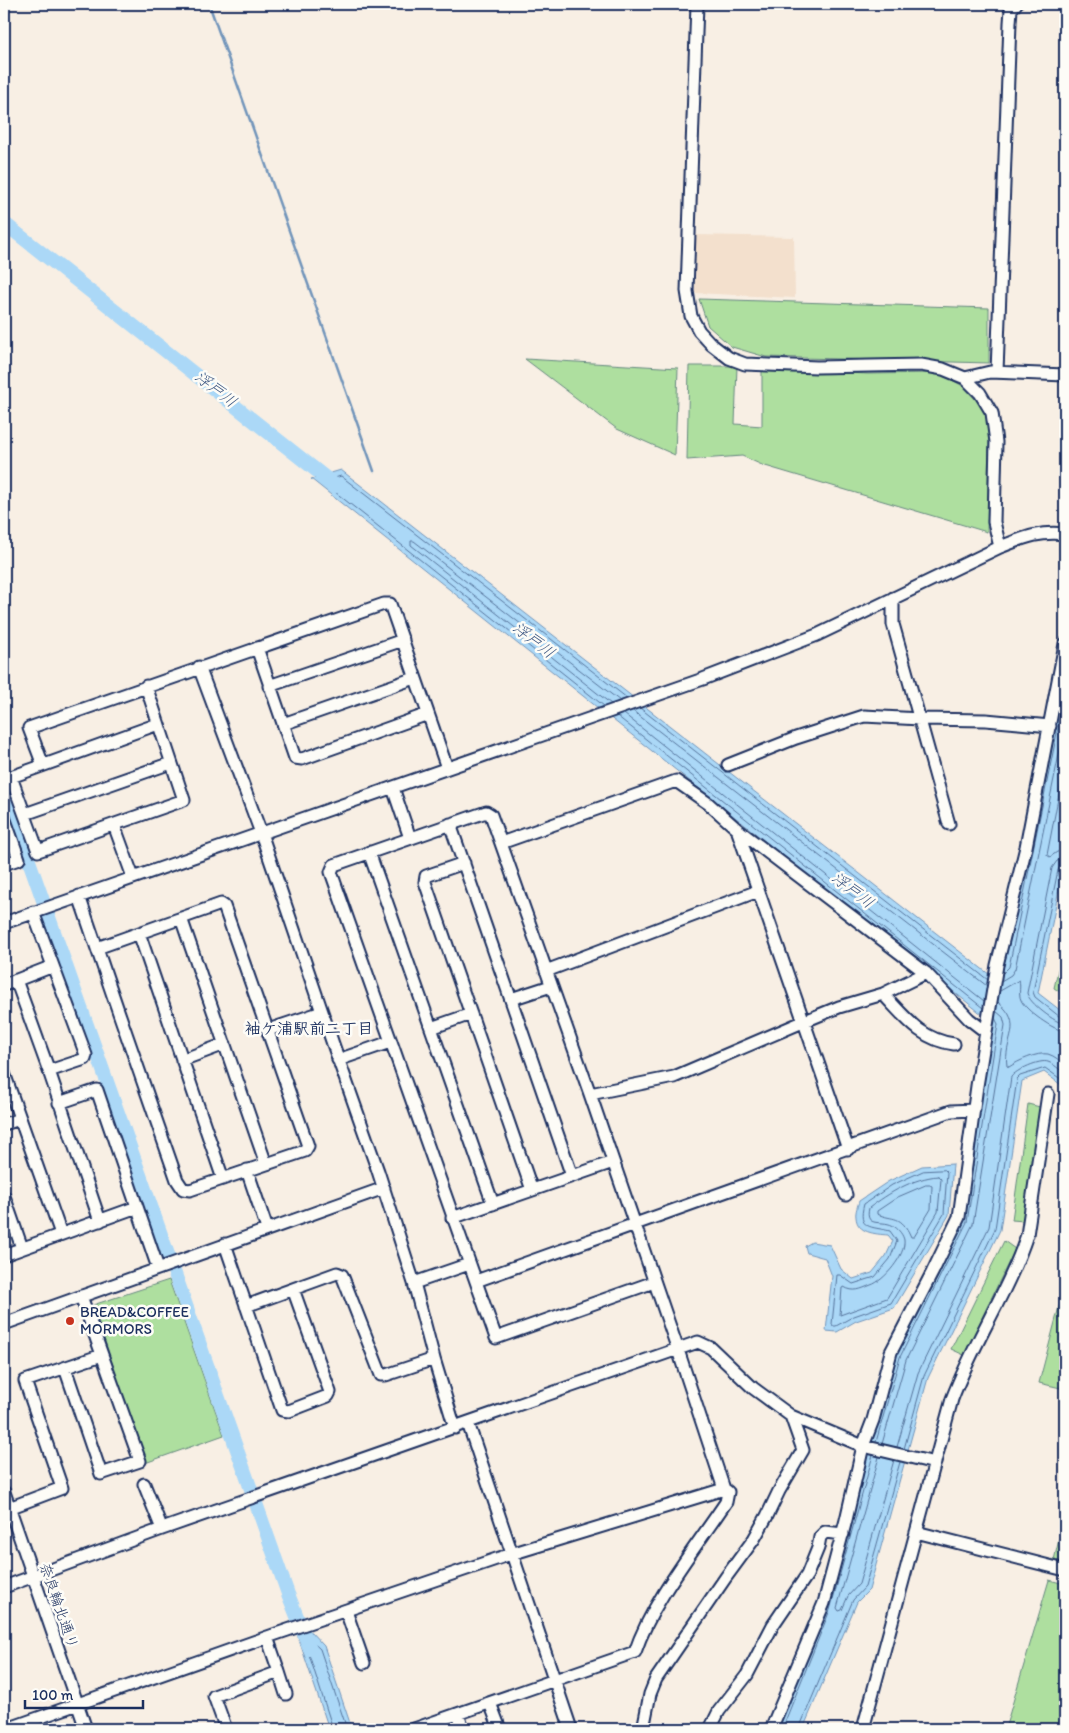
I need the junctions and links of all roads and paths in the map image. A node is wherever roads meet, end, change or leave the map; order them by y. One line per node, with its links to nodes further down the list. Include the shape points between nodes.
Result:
1 (697, 4): 5 (street, via 687,291 691,316 699,331 729,358 745,364 817,367 921,365 944,369)
2 (1016, 4): 3 (street, via 1011,9 1010,22)
3 (998, 372): 4 (street); 5 (street)
4 (1065, 375)
5 (965, 378): 7 (street, via 980,393 992,413 996,442 994,522)
6 (1065, 534): 7 (street, via 1044,532)
7 (1000, 547): 8 (street)
8 (893, 598): 17 (street, via 893,624); 24 (street, via 775,652)
9 (402, 640): 11 (street, via 390,604 384,604); 13 (street); 15 (street)
10 (1065, 644): 20 (street)
11 (257, 648): 12 (street); 15 (street)
12 (200, 667): 14 (street); 32 (street)
13 (415, 678): 16 (street); 19 (street)
14 (146, 686): 18 (street); 23 (street, via 29,728)
15 (270, 686): 19 (street)
16 (428, 714): 19 (street, via 302,759 294,758); 24 (street)
17 (920, 719): 20 (street, via 986,720); 22 (street, via 864,716); 29 (street)
18 (158, 724): 21 (street); 23 (street)
19 (283, 724)
20 (1050, 726): 59 (street, via 1026,847 996,971)
21 (171, 763): 26 (street); 30 (street, via 184,800)
22 (728, 765)
23 (43, 766): 26 (street, via 11,777)
24 (447, 768): 25 (street)
25 (394, 788): 32 (street); 33 (street)
26 (24, 814): 30 (street, via 38,851)
27 (4, 820): 37 (street, via 19,859)
28 (450, 824): 33 (street); 34 (street, via 486,812 491,815); 36 (street)
29 (949, 824)
30 (114, 825): 38 (street)
31 (737, 829): 34 (street, via 676,780); 39 (street); 48 (street)
32 (261, 833): 38 (street); 54 (street)
33 (410, 838): 35 (street)
34 (501, 843): 47 (street)
35 (369, 852): 57 (street); 60 (street, via 334,865 331,872)
36 (464, 863): 53 (street); 55 (street, via 426,876 425,882)
37 (4, 864)
38 (133, 877): 40 (street)
39 (758, 891): 47 (street); 56 (street)
40 (79, 896): 41 (street); 45 (street)
41 (36, 911): 43 (street); 46 (street)
42 (181, 918): 44 (street); 58 (street, via 221,904 224,906); 61 (street)
43 (4, 923)
44 (139, 933): 45 (street); 63 (street)
45 (96, 948): 79 (street, via 177,1180 183,1189 190,1190)
46 (53, 966): 49 (street); 65 (street, via 86,1055 85,1059)
47 (546, 972): 51 (street)
48 (926, 973): 52 (street); 59 (street, via 969,1019)
49 (16, 980): 50 (street); 65 (street)
50 (4, 984)
51 (551, 986): 53 (street); 67 (street)
52 (883, 994): 56 (street); 62 (street, via 906,1020 930,1038)
53 (511, 999): 78 (street)
54 (322, 1012): 58 (street); 64 (street)
55 (471, 1014): 57 (street); 81 (street)
56 (805, 1020): 67 (street, via 674,1077); 73 (street)
57 (431, 1028): 84 (street)
58 (268, 1030): 76 (street, via 308,1146 305,1151)
59 (986, 1032): 70 (street)
60 (390, 1042): 64 (street); 86 (street)
61 (225, 1044): 63 (street); 76 (street)
62 (954, 1044)
63 (182, 1060): 79 (street)
64 (338, 1060): 80 (street)
65 (49, 1071): 69 (street)
66 (4, 1073): 71 (street)
67 (590, 1094): 75 (street)
68 (1048, 1094): 111 (street, via 1028,1235 963,1368)
69 (59, 1103): 85 (street, via 97,1090); 87 (street)
70 (974, 1110): 73 (street, via 951,1111); 110 (street, via 957,1222 891,1352 874,1420)
71 (20, 1119): 72 (street); 90 (street)
72 (4, 1124)
73 (848, 1149): 74 (street)
74 (831, 1155): 83 (street); 88 (street)
75 (613, 1162): 78 (street); 88 (street)
76 (266, 1164): 77 (street)
77 (248, 1170): 79 (street); 89 (street)
78 (572, 1176): 81 (street)
79 (223, 1179)
80 (384, 1188): 89 (street); 98 (street)
81 (532, 1190): 84 (street)
82 (4, 1196): 92 (street)
83 (846, 1196)
84 (493, 1204): 86 (street)
85 (138, 1207): 87 (street); 95 (street)
86 (452, 1218): 94 (street)
87 (100, 1221): 90 (street)
88 (634, 1225): 96 (street); 97 (street)
89 (267, 1229): 91 (street)
90 (61, 1234): 92 (street)
91 (226, 1244): 95 (street); 101 (street)
92 (22, 1248): 93 (street)
93 (4, 1255)
94 (469, 1264): 96 (street); 98 (street)
95 (158, 1268): 100 (street)
96 (476, 1281): 97 (street, via 496,1338)
97 (654, 1282): 103 (street)
98 (414, 1283): 105 (street)
99 (293, 1288): 101 (street); 101 (street, via 330,1392 328,1396 289,1411 282,1410); 105 (street, via 337,1273 342,1276 380,1375)
100 (82, 1296): 102 (street); 104 (street)
101 (246, 1306)
102 (4, 1324)
103 (678, 1350): 107 (street, via 698,1342 712,1348 752,1388); 108 (street); 113 (street)
104 (102, 1355): 106 (street); 106 (street, via 140,1461 101,1474)
105 (434, 1359): 109 (street)
106 (65, 1368): 115 (street, via 25,1381 62,1488)
107 (791, 1416): 110 (street); 139 (street, via 803,1450 749,1547 656,1679)
108 (468, 1423): 109 (street); 119 (street)
109 (455, 1428): 116 (street)
110 (863, 1446): 111 (street); 118 (street)
111 (935, 1463): 117 (street)
112 (144, 1484): 116 (street)
113 (724, 1489): 119 (street); 127 (street, via 728,1492 726,1502 642,1631 635,1652)
114 (4, 1492): 115 (street, 奈良輪北通り)
115 (9, 1508): 121 (street, 奈良輪北通り)
116 (162, 1529): 121 (street)
117 (916, 1532): 120 (street); 142 (street)
118 (842, 1534): 140 (street, via 825,1532 820,1538 807,1575 778,1616 747,1675 719,1711); 141 (street, via 824,1603)
119 (511, 1554): 123 (street); 127 (street)
120 (1065, 1570)
121 (33, 1577): 122 (street); 130 (street, 奈良輪北通り)
122 (4, 1587)
123 (346, 1611): 124 (street); 125 (street)
124 (267, 1638): 126 (street); 130 (street)
125 (364, 1663)
126 (279, 1672): 128 (street); 134 (street, via 214,1696)
127 (554, 1679): 129 (street); 138 (street)
128 (286, 1694)
129 (490, 1703): 131 (street); 137 (street)
130 (78, 1705): 132 (street); 133 (street, 奈良輪北通り)
131 (458, 1714): 135 (street); 136 (street)
132 (7, 1729)
133 (86, 1729)
134 (226, 1729)
135 (414, 1729)
136 (463, 1729)
137 (500, 1729)
138 (571, 1729)
139 (644, 1729)
140 (710, 1729)
141 (771, 1729)
142 (863, 1729)

